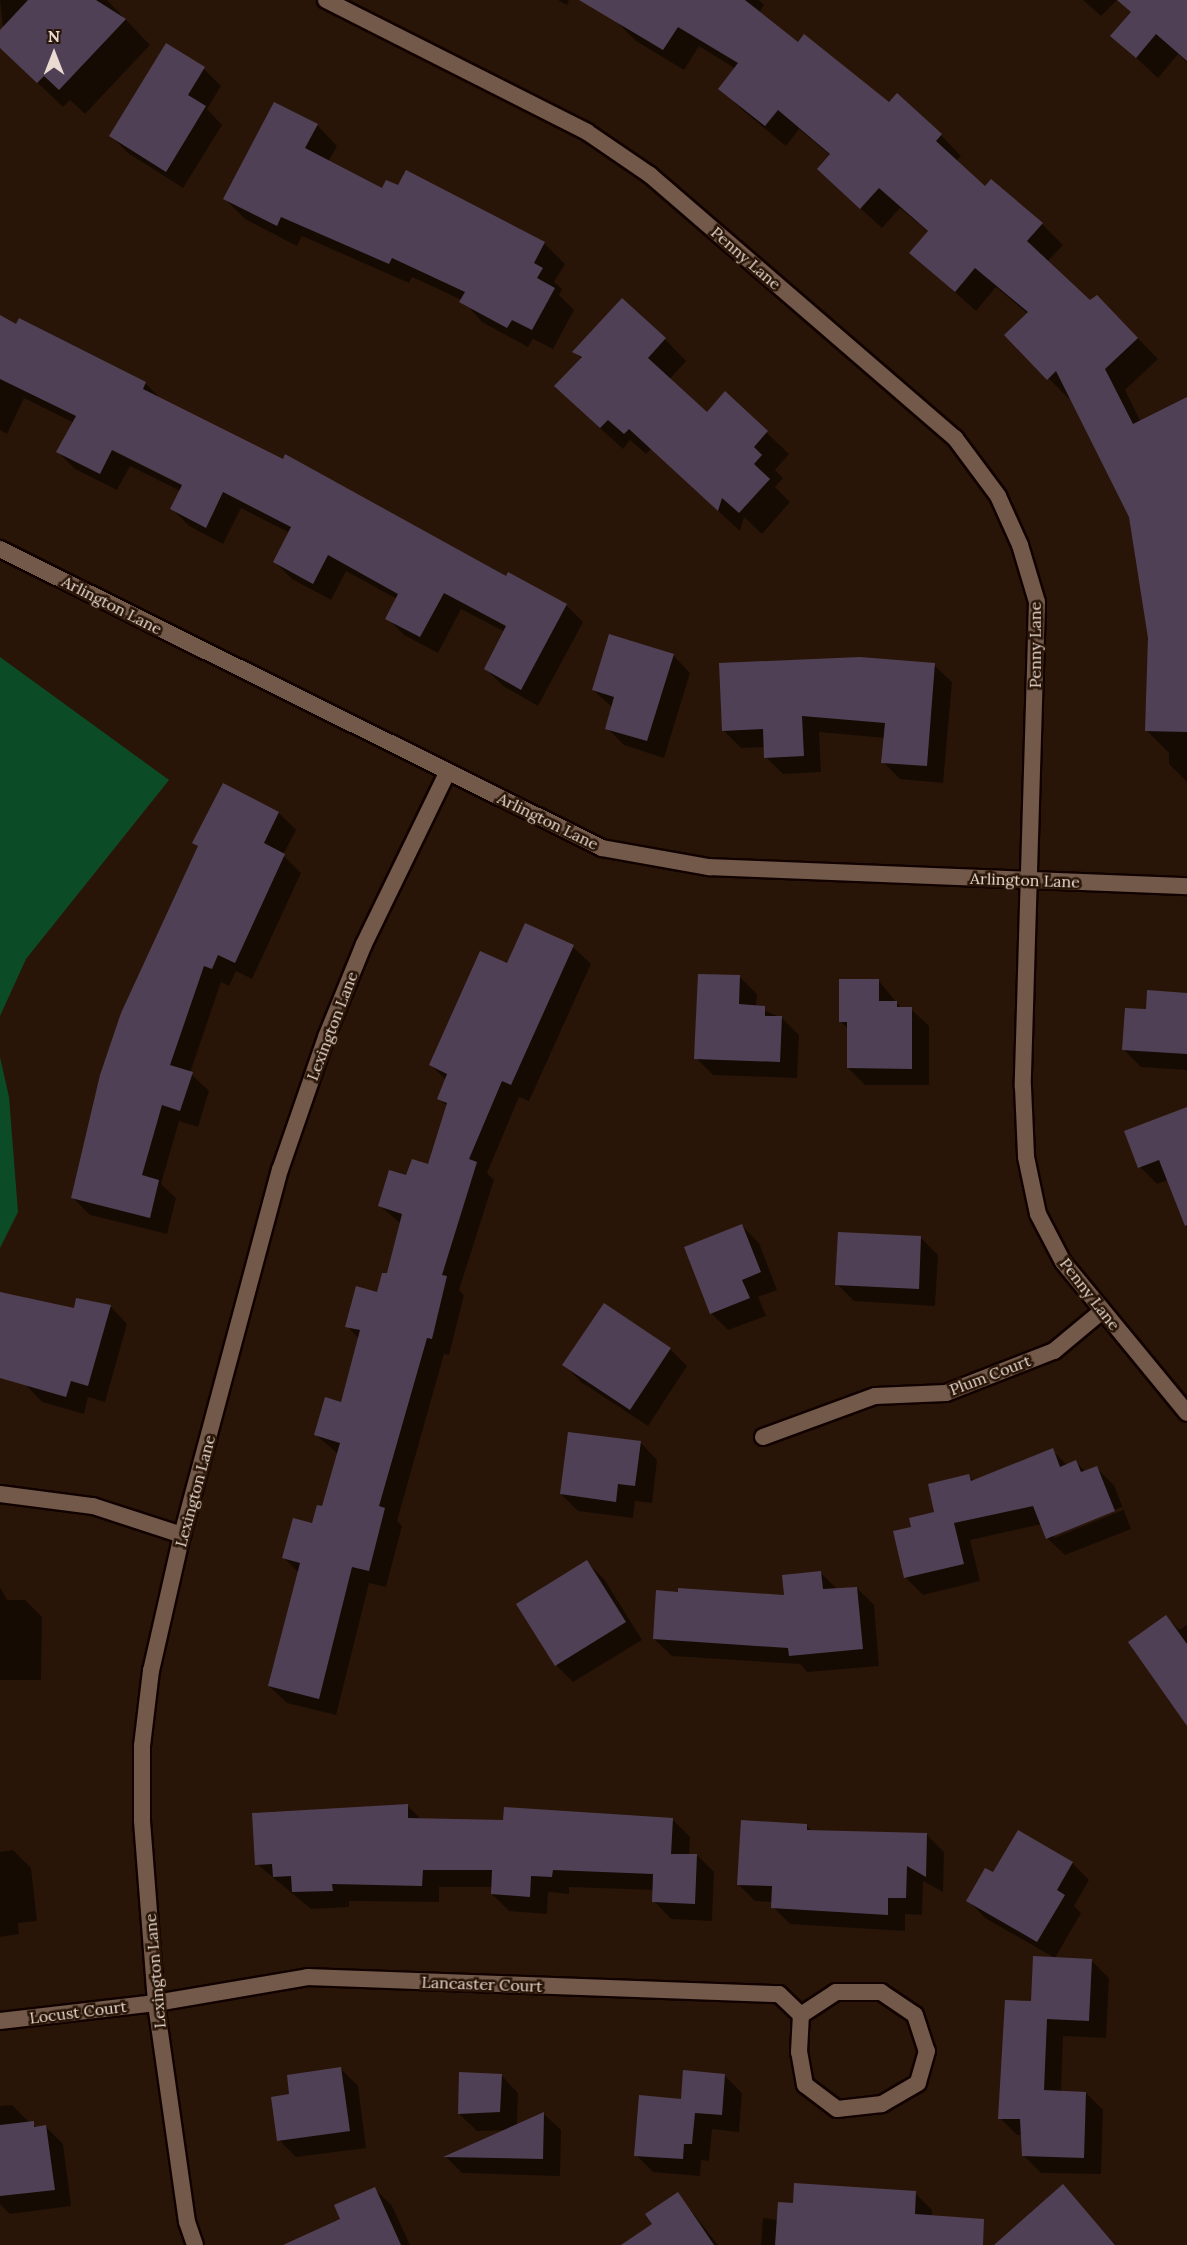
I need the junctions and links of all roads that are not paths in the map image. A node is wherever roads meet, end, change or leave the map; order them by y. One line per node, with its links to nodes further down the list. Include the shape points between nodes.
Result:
1 (326, 0): 4 (street, Penny Lane, via 587,132 632,163 955,438 998,496 1020,545 1037,602)
2 (0, 549): 3 (street, Arlington Lane)
3 (447, 773): 4 (street, Arlington Lane, via 602,848 709,867); 10 (street, Lexington Lane, via 364,944 322,1048 280,1170)
4 (1031, 880): 5 (street, Arlington Lane); 6 (street, Penny Lane, via 1023,1087 1026,1157 1038,1214 1063,1262)
5 (1187, 886)
6 (1101, 1311): 7 (street, Penny Lane); 8 (street, Plum Court, via 1054,1351 946,1394 875,1396)
7 (1187, 1413)
8 (763, 1437)
9 (0, 1494): 10 (street, via 93,1506)
10 (182, 1535): 11 (street, Lexington Lane, via 151,1671 142,1746 142,1820)
11 (156, 2003): 12 (street, Lancaster Court, via 308,1977 779,1994); 13 (street, Locust Court); 14 (street, Lexington Lane, via 187,2222)
12 (801, 2015): 12 (street, via 836,1992 881,1992 915,2015 927,2051 918,2083 882,2104 837,2109 805,2085 799,2052)
13 (0, 2021)
14 (195, 2245)

